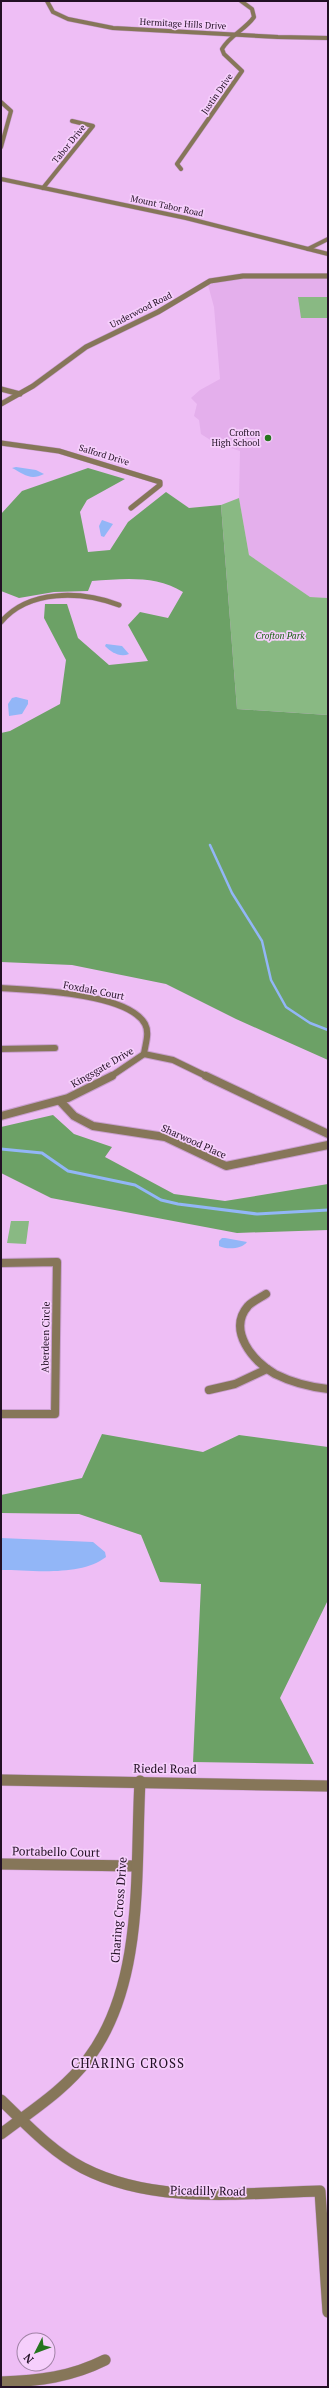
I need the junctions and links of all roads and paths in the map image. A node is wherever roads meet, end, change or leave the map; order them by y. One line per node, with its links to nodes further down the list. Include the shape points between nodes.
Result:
1 (47, 1): 3 (street, Hermitage Hills Drive, via 49,7 59,14 94,26)
2 (241, 1): 3 (street, Justin Drive, via 252,9 254,17 248,26)
3 (234, 35): 4 (street, Hermitage Hills Drive, via 280,39); 8 (street, Justin Drive, via 224,44 222,52 242,71 177,164)
4 (328, 38)
5 (1, 102): 7 (street, via 11,111)
6 (72, 121): 10 (street, Tabor Drive, via 93,126)
7 (1, 147)
8 (181, 169)
9 (1, 179): 10 (street, Mount Tabor Road)
10 (43, 188): 12 (street, Mount Tabor Road, via 200,221)
11 (328, 239): 12 (street)
12 (308, 249): 13 (street, Mount Tabor Road)
13 (328, 254)
14 (328, 276): 16 (street, Underwood Road, via 243,276 210,281 158,312 86,347)
15 (1, 389): 16 (street)
16 (20, 394): 17 (street, Underwood Road)
17 (1, 404)
18 (1, 443): 19 (street, Salford Drive, via 59,451 160,482 160,485)
19 (132, 508)
20 (119, 605): 21 (street, via 92,597 51,597 20,606 6,614)
21 (1, 622)
22 (1, 988): 25 (street, Foxdale Court, via 60,993 119,1003 137,1012 145,1024 147,1032)
23 (55, 1048): 24 (street)
24 (1, 1049)
25 (144, 1054): 26 (street, Kingsgate Drive, via 97,1085); 28 (street, via 173,1060)
26 (60, 1101): 27 (street, Kingsgate Drive); 29 (street, Sharwood Place, via 74,1116 93,1126 165,1137 226,1166)
27 (1, 1116)
28 (328, 1134)
29 (328, 1145)
30 (1, 1263): 35 (street, Aberdeen Circle, via 57,1262 55,1414)
31 (266, 1294): 32 (street, via 248,1306 240,1321 240,1330 248,1349)
32 (267, 1369): 33 (street, via 294,1381); 34 (street, via 236,1384)
33 (328, 1389)
34 (209, 1390)
35 (1, 1414)
36 (1, 1780): 37 (street, Riedel Road)
37 (140, 1781): 38 (street, Riedel Road); 40 (street, Charing Cross Drive)
38 (328, 1786)
39 (1, 1864): 40 (street, Portabello Court)
40 (135, 1866): 42 (street, Charing Cross Drive, via 131,1953 125,1986 116,2011 87,2060 68,2081)
41 (1, 2100): 42 (street, Picadilly Road)
42 (21, 2119): 43 (street, Charing Cross Drive); 44 (street, Picadilly Road, via 53,2147 83,2168 139,2187 194,2193 320,2191)
43 (1, 2134)
44 (328, 2312)
45 (105, 2360): 46 (street, via 65,2378)
46 (1, 2382)

